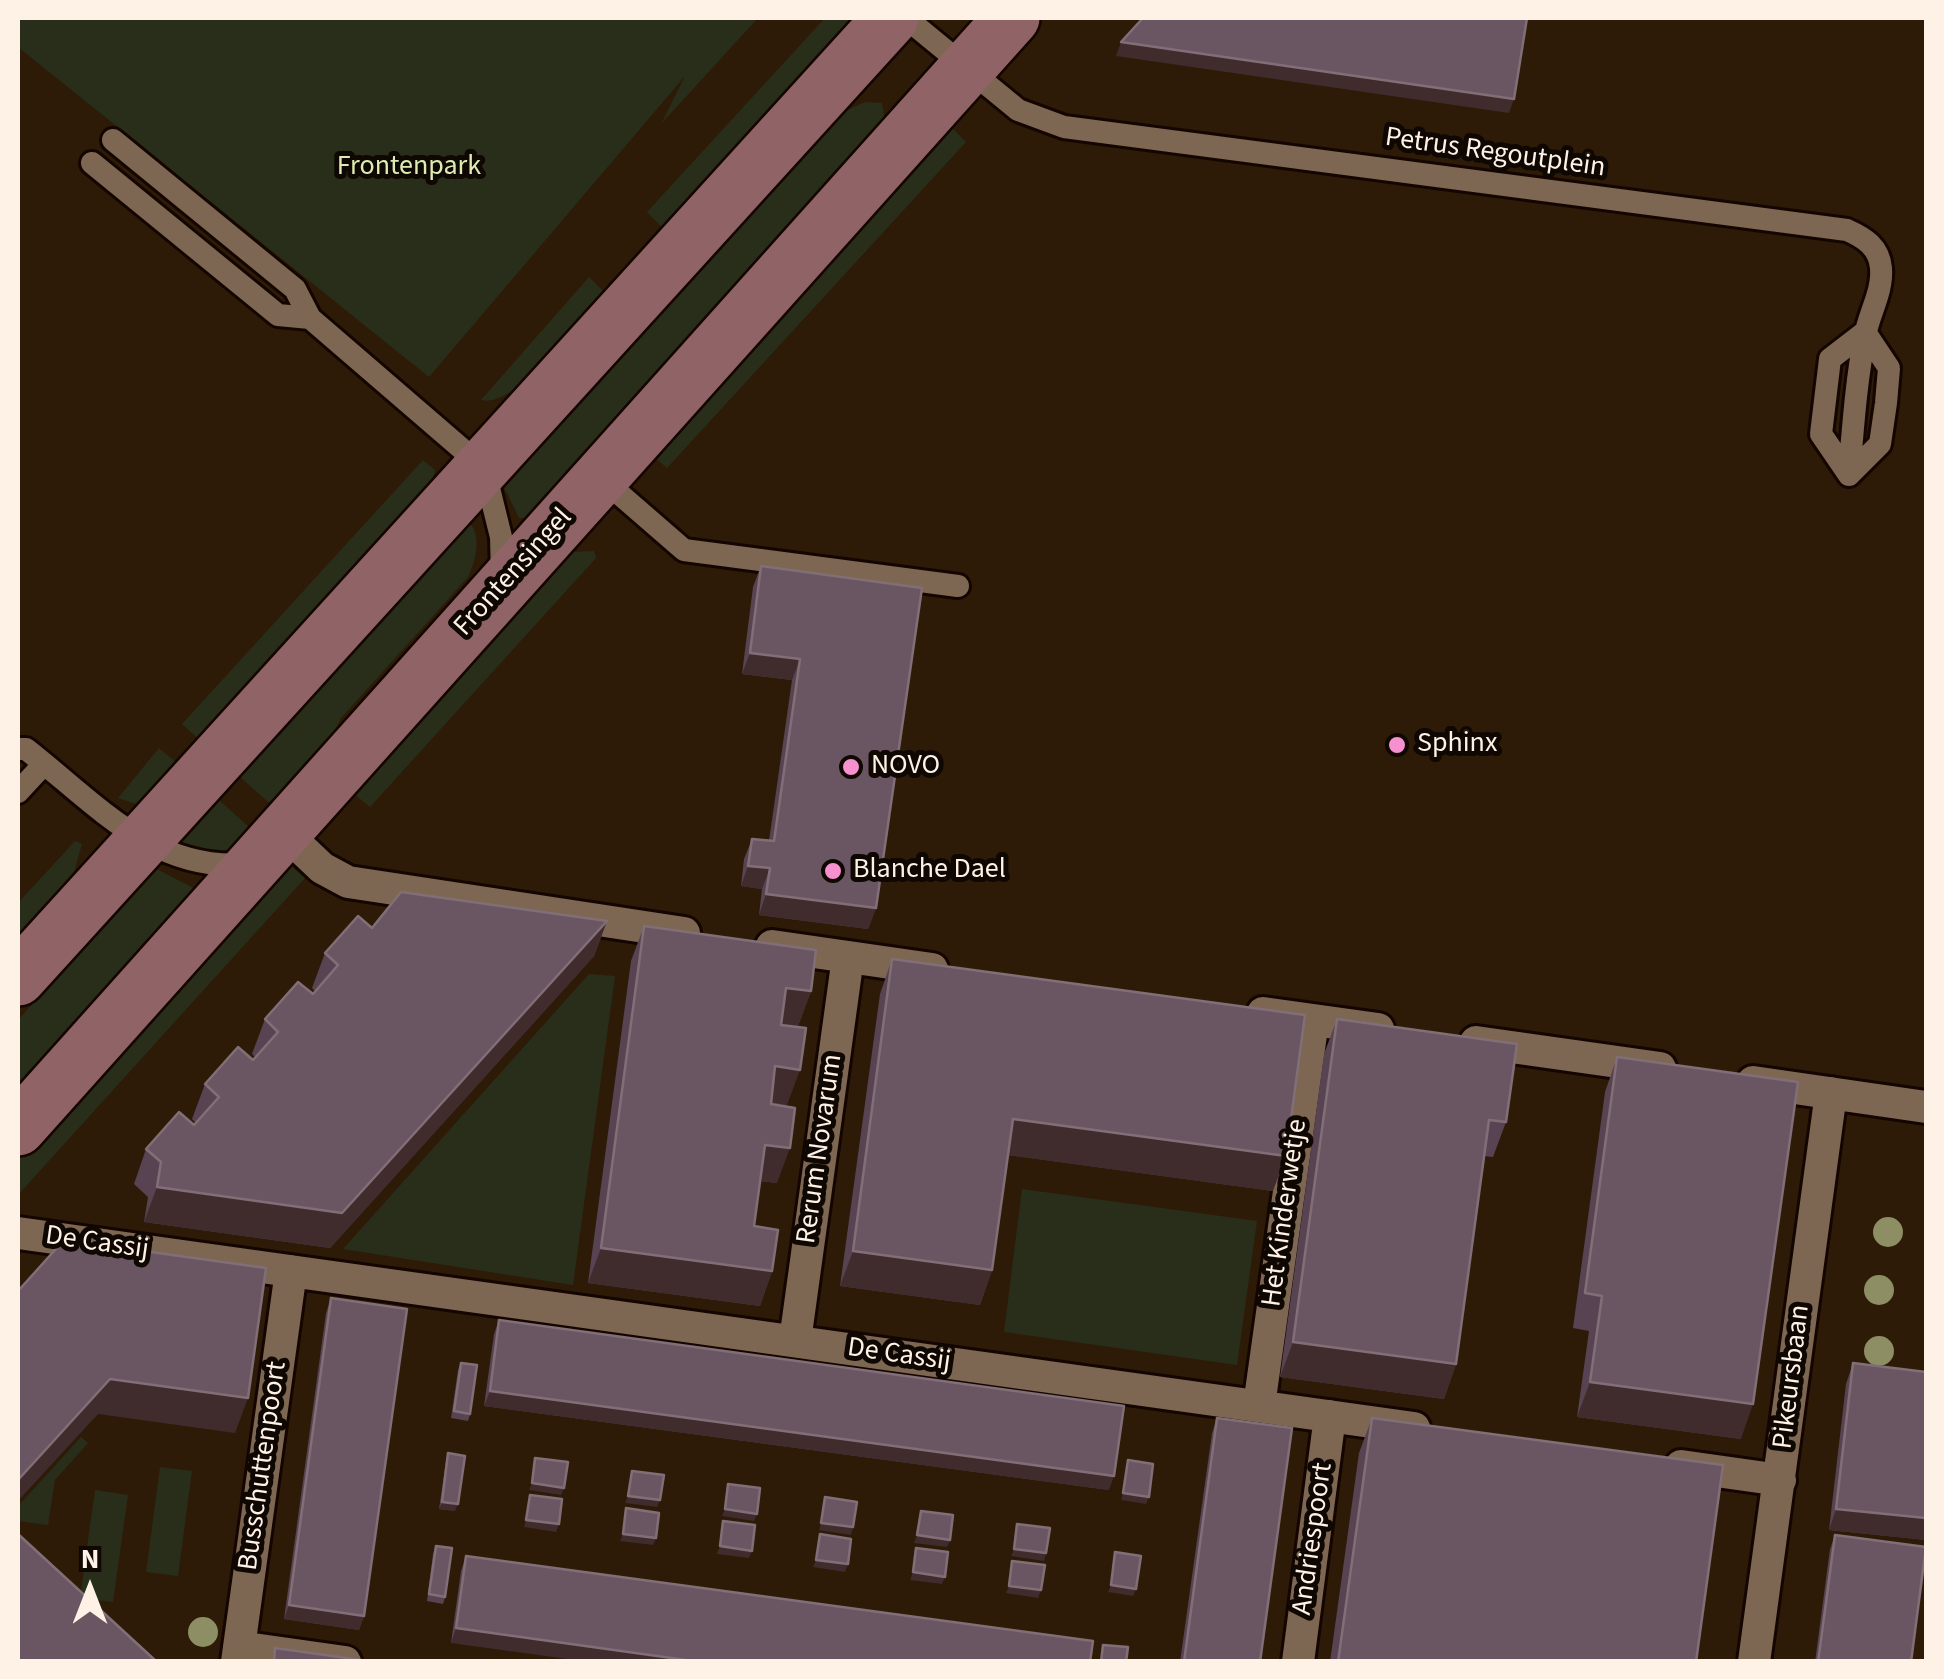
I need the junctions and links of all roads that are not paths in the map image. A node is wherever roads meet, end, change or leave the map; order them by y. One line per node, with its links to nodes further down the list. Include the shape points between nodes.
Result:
1 (891, 18): 9 (main road)
2 (906, 18): 4 (lane)
3 (1012, 18): 4 (main road, Frontensingel)
4 (966, 68): 8 (lane, Petrus Regoutplein, via 1018,110 1064,126 1847,230 1870,243 1881,268); 10 (main road, Frontensingel)
5 (113, 140): 7 (lane, via 295,289)
6 (92, 163): 7 (lane, via 278,315)
7 (310, 318): 9 (lane)
8 (1865, 332): 8 (lane, via 1830,360 1821,434 1848,475 1880,444 1886,403 1889,368)
9 (484, 468): 11 (lane, via 502,537); 16 (main road)
10 (602, 478): 11 (main road, Frontensingel); 12 (lane, via 684,550)
11 (501, 586): 17 (main road, Frontensingel)
12 (958, 586)
13 (18, 749): 14 (lane)
14 (44, 764): 15 (lane); 16 (lane)
15 (18, 792)
16 (141, 842): 17 (lane, via 198,864); 20 (main road)
17 (268, 847): 18 (street, via 348,882); 27 (main road, Frontensingel)
18 (848, 957): 19 (street); 30 (street, Rerum Novarum)
19 (967, 974)
20 (18, 978)
21 (1236, 1010): 22 (street)
22 (1313, 1020): 23 (street); 31 (street, Het Kinderwetje)
23 (1408, 1033)
24 (1446, 1038): 25 (street)
25 (1831, 1093): 26 (street); 35 (street, Pikeursbaan)
26 (1926, 1107)
27 (18, 1128)
28 (18, 1232): 29 (street, De Cassij)
29 (291, 1271): 30 (street, De Cassij); 36 (street, Busschuttenpoort)
30 (794, 1342): 31 (street, De Cassij)
31 (1259, 1406): 32 (street, De Cassij)
32 (1330, 1416): 33 (street, De Cassij); 38 (street, Andriespoort)
33 (1449, 1433)
34 (1644, 1461): 35 (street)
35 (1780, 1480): 39 (street, Pikeursbaan)
36 (238, 1654): 37 (street)
37 (345, 1662)
38 (1298, 1662)
39 (1754, 1662)

